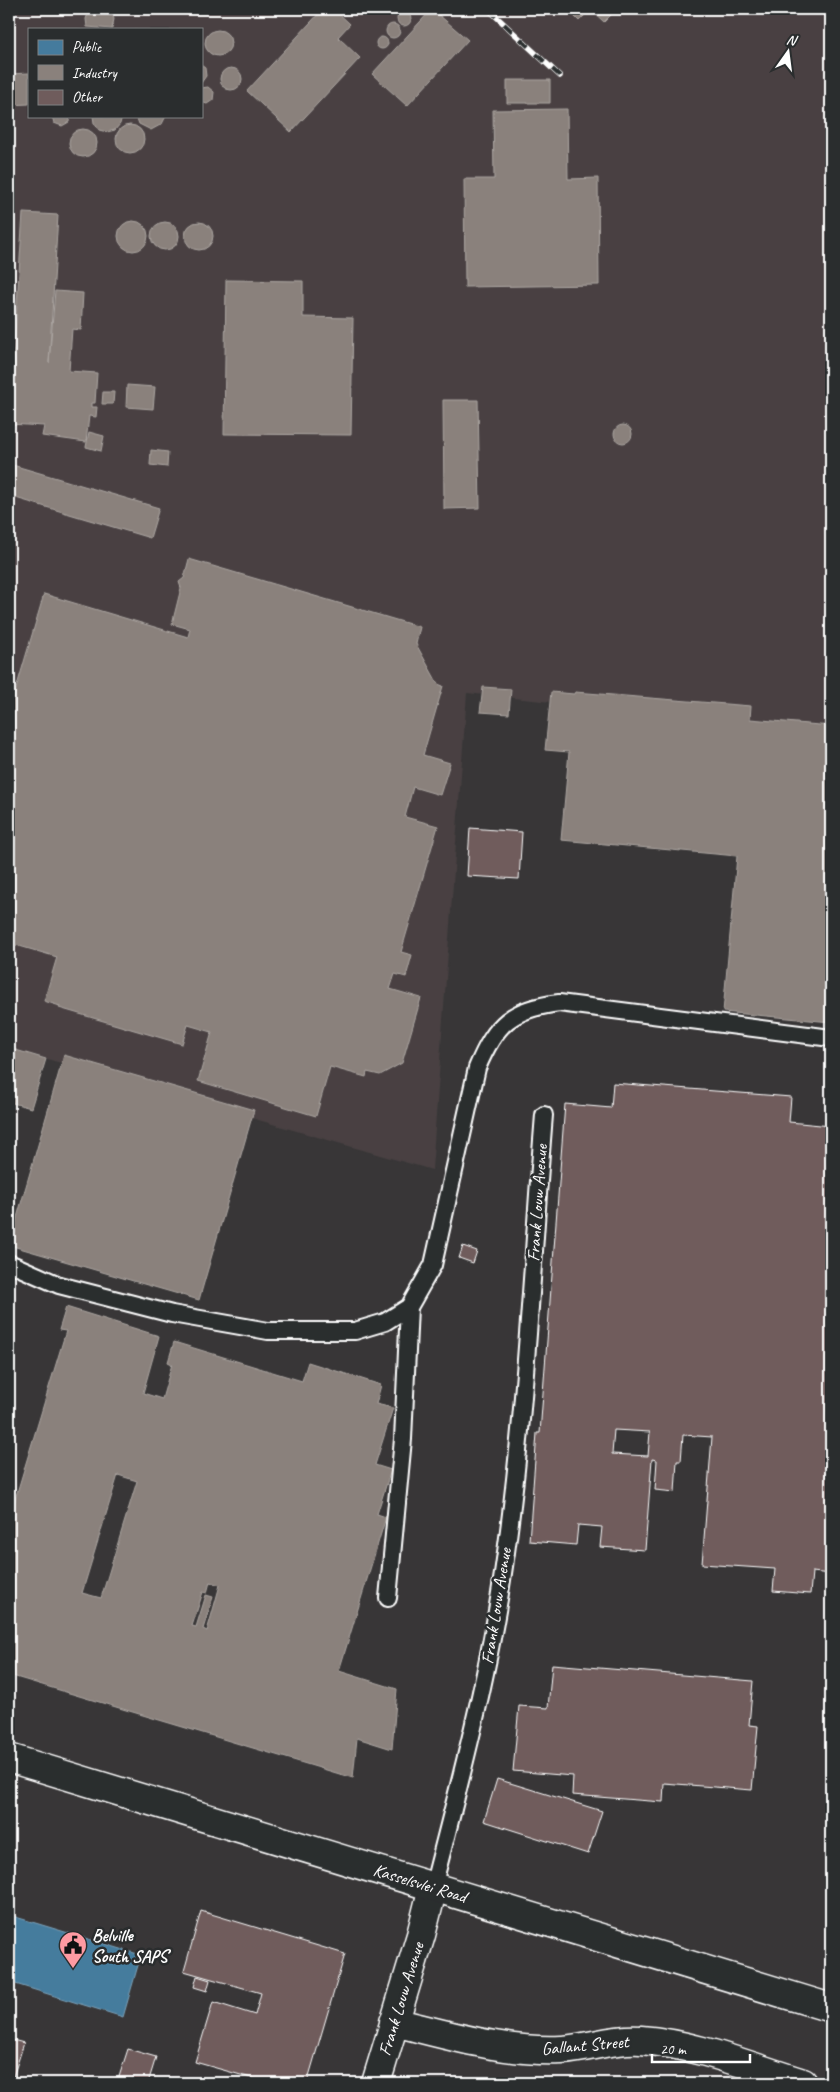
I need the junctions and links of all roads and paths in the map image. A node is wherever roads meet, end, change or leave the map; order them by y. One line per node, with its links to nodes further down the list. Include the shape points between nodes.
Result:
1 (831, 1038): 4 (lane, via 559,1003 530,1006 505,1022 488,1042 477,1068 433,1265)
2 (544, 1115): 7 (lane, Frank Louw Avenue, via 517,1456 500,1593 472,1738)
3 (9, 1263): 4 (lane, via 59,1285 162,1312 268,1331 355,1331 385,1322)
4 (409, 1307): 5 (lane, via 403,1439)
5 (388, 1598)
6 (9, 1758): 7 (street, Kasselsvlei Road)
7 (433, 1888): 8 (street, Kasselsvlei Road); 9 (street, Frank Louw Avenue)
8 (831, 2008)
9 (394, 2022): 10 (street, Frank Louw Avenue); 11 (street, Gallant Street, via 526,2049 562,2050 641,2040 684,2047)
10 (376, 2083)
11 (803, 2083)

